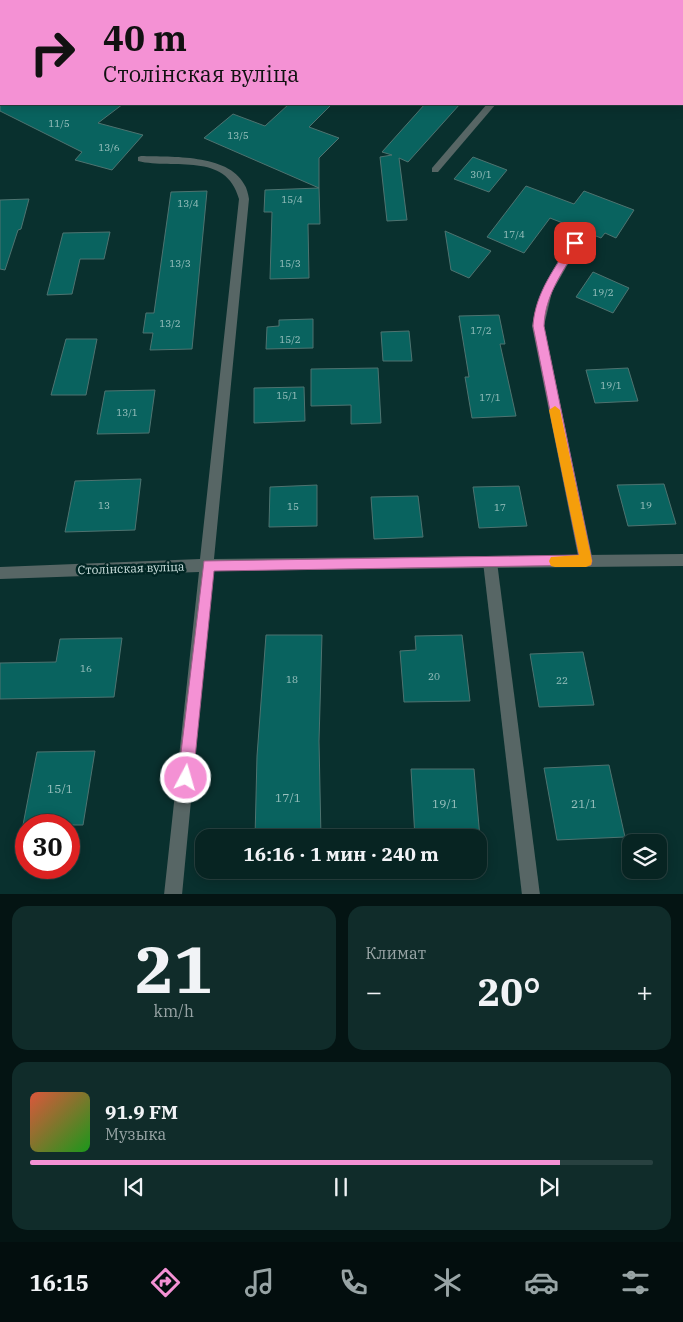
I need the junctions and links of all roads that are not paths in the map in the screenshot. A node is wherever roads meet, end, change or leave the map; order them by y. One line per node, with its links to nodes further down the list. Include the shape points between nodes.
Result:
1 (491, 105): 3 (street)
2 (141, 159): 8 (street, via 221,168 236,178 244,192)
3 (435, 170)
4 (575, 243): 6 (street, via 544,295 538,326)
5 (683, 560): 6 (street, Столінская вуліца)
6 (586, 561): 7 (street, Столінская вуліца)
7 (490, 562): 8 (street, Столінская вуліца); 11 (street)
8 (208, 565): 9 (street, Столінская вуліца); 10 (street)
9 (0, 573)
10 (173, 894)
11 (531, 894)

